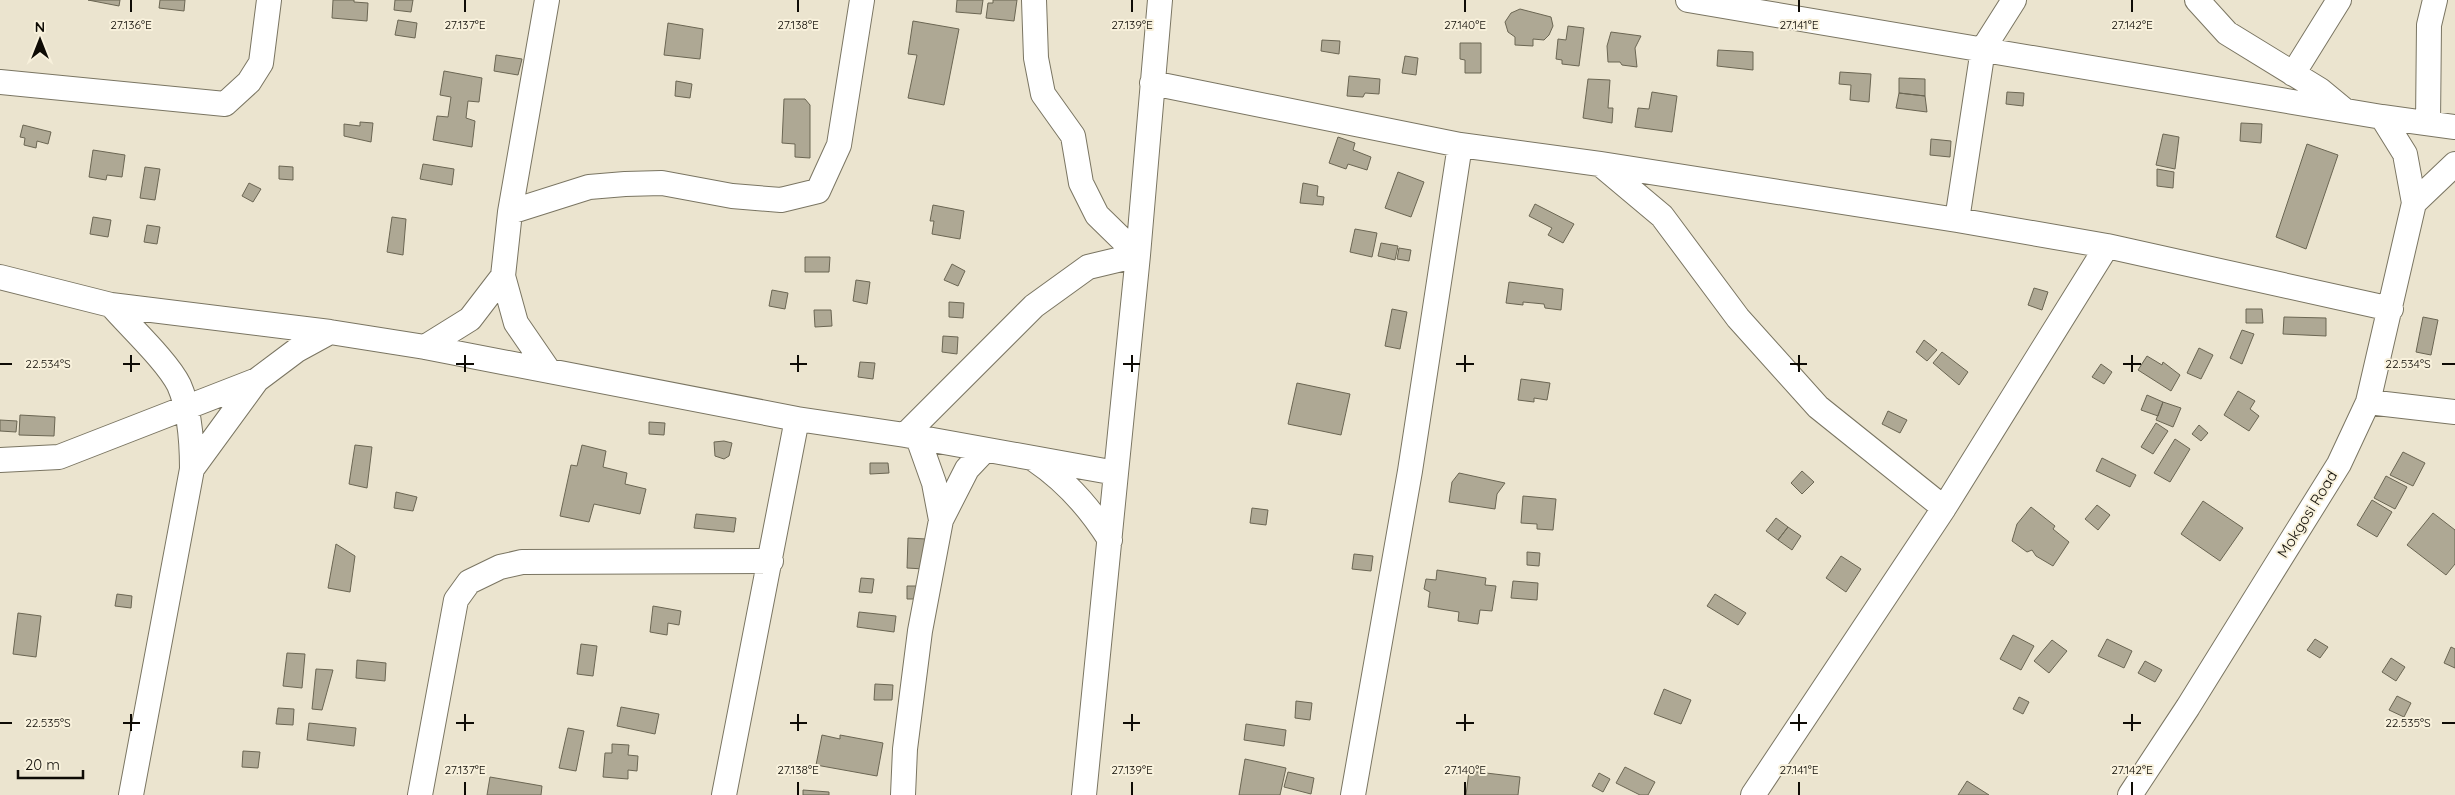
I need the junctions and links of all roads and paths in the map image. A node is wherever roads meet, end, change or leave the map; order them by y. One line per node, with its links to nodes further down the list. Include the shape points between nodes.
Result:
1 (269, 0): 13 (street, via 261,63 249,82 225,104)
2 (547, 0): 23 (street)
3 (862, 0): 23 (street, via 839,145 818,191 781,200 732,196 662,183 625,184 589,187)
4 (1034, 0): 26 (street, via 1036,58 1043,94 1073,136 1081,183 1097,215)
5 (1160, 0): 14 (street)
6 (1688, 0): 11 (street)
7 (2014, 0): 11 (street)
8 (2197, 0): 12 (street, via 2227,33)
9 (2339, 0): 12 (street)
10 (2435, 0): 17 (street, via 2429,25)
11 (1983, 49): 15 (street); 24 (street)
12 (2293, 74): 15 (street)
13 (0, 82)
14 (1152, 83): 19 (street); 26 (street)
15 (2346, 111): 16 (street)
16 (2382, 117): 17 (street); 22 (street, Mokgosi Road, via 2405,154)
17 (2428, 123): 18 (street)
18 (2455, 127)
19 (1460, 145): 20 (street); 54 (street, via 1410,471)
20 (1600, 164): 24 (street); 45 (street, via 1662,216 1738,318 1818,407)
21 (2455, 164): 22 (street)
22 (2414, 203): 30 (street, Mokgosi Road)
23 (510, 212): 27 (street)
24 (1957, 220): 25 (street)
25 (2107, 246): 30 (street); 45 (street)
26 (1138, 255): 39 (street, via 1088,267 1034,306); 44 (street)
27 (503, 276): 32 (street, via 470,320); 33 (street, via 516,323)
28 (0, 277): 29 (street)
29 (111, 306): 31 (street); 36 (street, via 160,360 178,385)
30 (2391, 309): 35 (street, Mokgosi Road)
31 (330, 332): 32 (street); 34 (street, via 297,350)
32 (424, 347): 33 (street)
33 (549, 371): 38 (street)
34 (256, 380): 36 (street); 43 (street)
35 (2368, 402): 37 (street); 56 (street, Mokgosi Road, via 2339,464)
36 (186, 408): 42 (street, via 59,457); 43 (street)
37 (2455, 412)
38 (797, 419): 39 (street); 48 (street)
39 (912, 436): 40 (street); 46 (street, via 934,483)
40 (985, 450): 41 (street); 46 (street, via 967,469)
41 (1031, 458): 44 (street); 47 (street, via 1053,473 1079,498)
42 (0, 460)
43 (192, 470): 49 (street)
44 (1116, 473): 47 (street)
45 (1944, 508): 55 (street)
46 (941, 520): 52 (street, via 920,631 905,749)
47 (1110, 540): 53 (street)
48 (771, 561): 50 (street, via 522,562 500,567 469,582 456,600); 51 (street)
49 (131, 795)
50 (420, 795)
51 (724, 795)
52 (904, 795)
53 (1084, 795)
54 (1353, 795)
55 (1753, 795)
56 (2130, 795)

